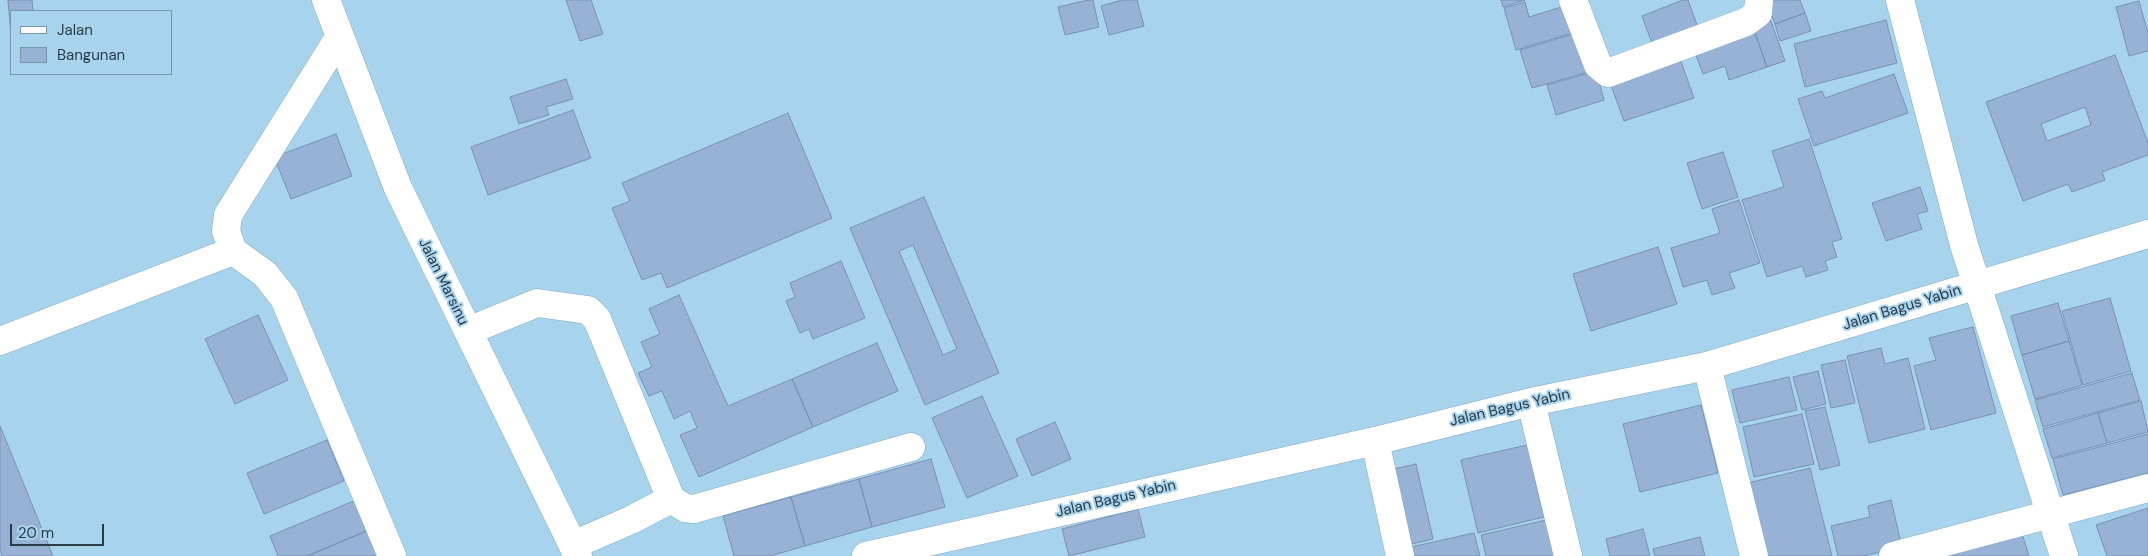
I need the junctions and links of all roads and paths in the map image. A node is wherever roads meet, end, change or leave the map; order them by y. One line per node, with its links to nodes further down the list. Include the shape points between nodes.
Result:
1 (326, 0): 5 (street, Jalan Marsinu)
2 (1573, 0): 3 (street, via 1598,65 1608,73 1746,22 1758,13)
3 (1759, 0)
4 (1900, 0): 8 (street, via 1964,245)
5 (340, 36): 7 (street, via 228,215 226,231); 9 (street, Jalan Marsinu, via 398,188)
6 (2148, 234): 8 (street, Jalan Bagus Yabin)
7 (233, 251): 10 (street); 19 (street, via 265,274 284,298)
8 (1978, 285): 11 (street, Jalan Bagus Yabin); 17 (street)
9 (468, 331): 16 (street, via 536,303 588,310 597,319); 18 (street, Jalan Marsinu)
10 (0, 341)
11 (1707, 366): 12 (street, Jalan Bagus Yabin); 23 (street)
12 (1531, 402): 13 (street, Jalan Bagus Yabin); 22 (street)
13 (1375, 441): 20 (street, Jalan Bagus Yabin); 21 (street)
14 (911, 448): 16 (street, via 694,509 685,508)
15 (2148, 488): 17 (street)
16 (671, 499): 18 (street)
17 (2052, 514): 24 (street); 25 (street)
18 (575, 551)
19 (392, 556)
20 (866, 556)
21 (1400, 556)
22 (1568, 556)
23 (1754, 556)
24 (1893, 556)
25 (2064, 556)

